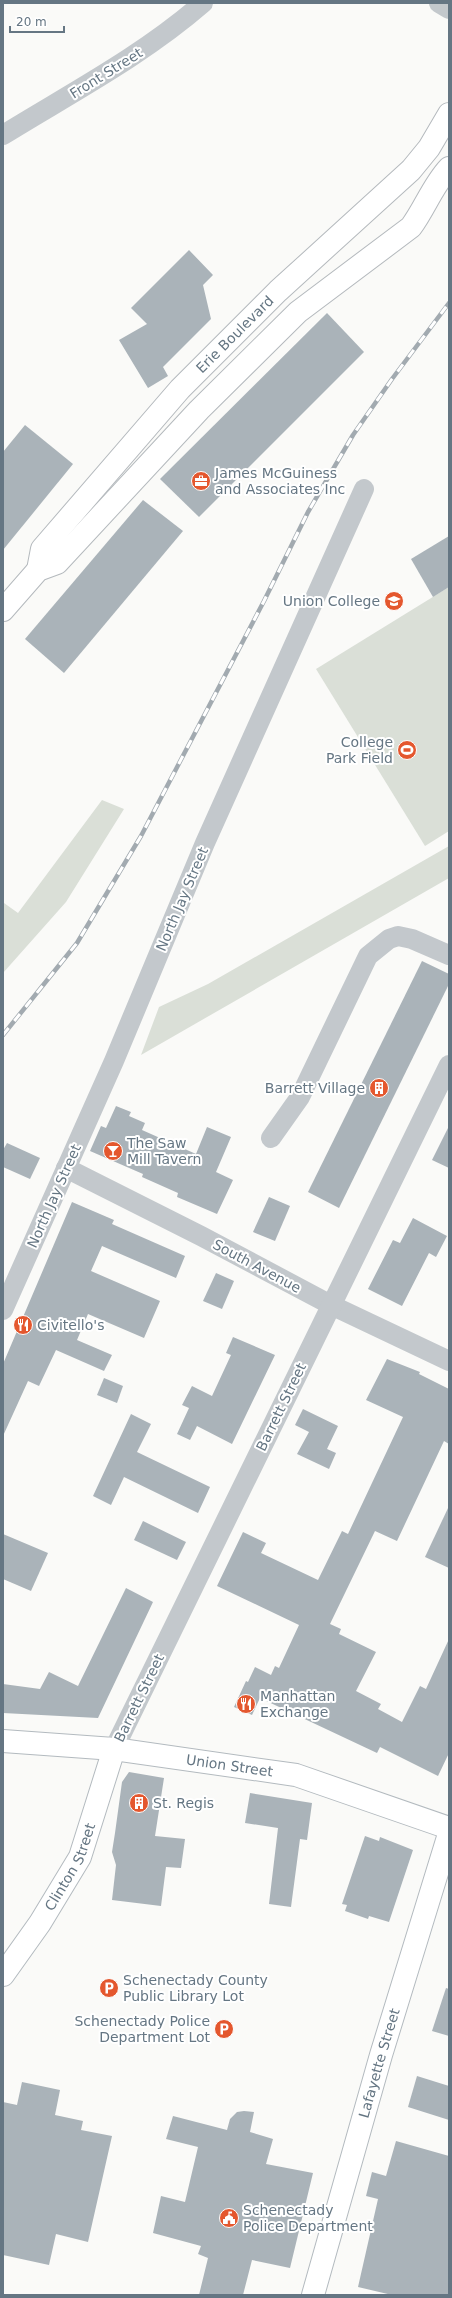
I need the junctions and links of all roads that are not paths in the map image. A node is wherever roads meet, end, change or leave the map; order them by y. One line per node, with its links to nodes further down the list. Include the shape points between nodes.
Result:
1 (203, 3): 3 (street, Front Street, via 172,30 130,58)
2 (449, 114): 6 (main road, Erie Boulevard, via 429,148 411,170 278,291 180,389 42,549)
3 (3, 135)
4 (449, 168): 6 (main road, Erie Boulevard, via 411,227 298,312 199,410 57,563)
5 (364, 489): 11 (street, North Jay Street, via 205,843 117,1054)
6 (38, 570): 7 (main road, Erie Boulevard)
7 (3, 610)
8 (449, 955): 10 (street, via 398,936 380,944 368,956 300,1097)
9 (449, 1065): 12 (street, Barrett Street)
10 (271, 1138)
11 (66, 1168): 12 (street, South Avenue); 13 (street, North Jay Street)
12 (331, 1305): 14 (street, South Avenue); 16 (street, Barrett Street)
13 (3, 1310)
14 (449, 1361)
15 (3, 1741): 16 (main road, Union Street)
16 (114, 1748): 17 (main road, Union Street, via 296,1775); 19 (main road, Clinton Street, via 80,1857 40,1923)
17 (449, 1828)
18 (449, 1834): 20 (main road, Lafayette Street, via 382,2049)
19 (3, 1974)
20 (313, 2295)

